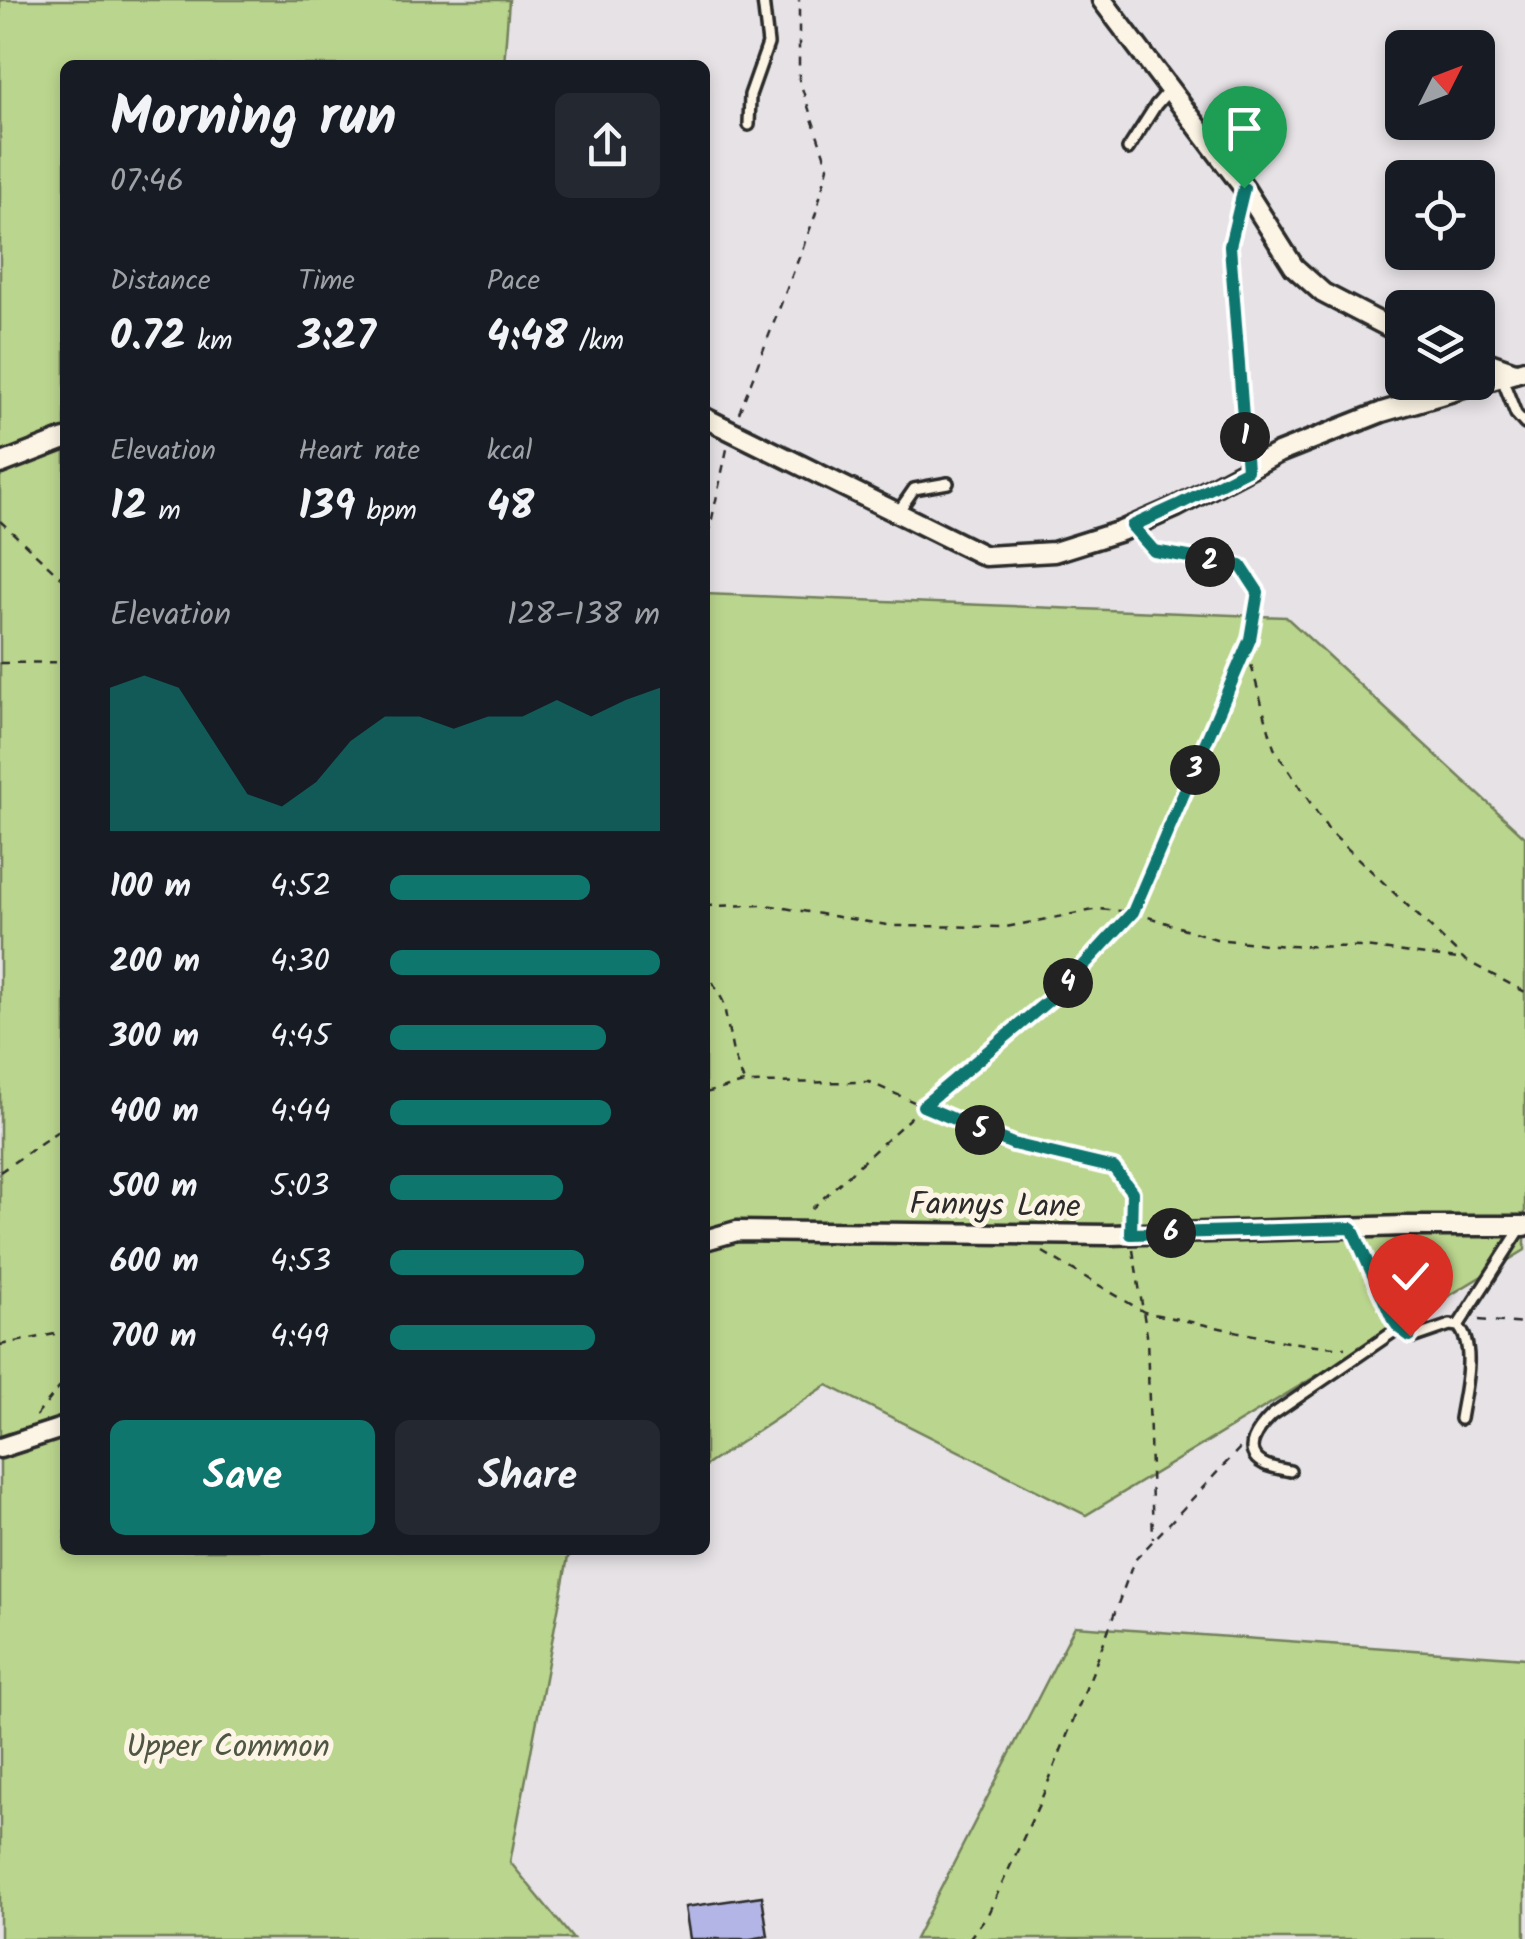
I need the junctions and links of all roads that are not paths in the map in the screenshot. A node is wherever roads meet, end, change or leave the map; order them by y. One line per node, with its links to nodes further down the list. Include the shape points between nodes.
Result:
1 (763, 0): 4 (lane, via 768,44 750,95)
2 (1102, 0): 3 (street)
3 (1170, 89): 5 (lane); 6 (street, via 1294,267 1323,294)
4 (750, 125)
5 (1128, 149)
6 (1385, 325)
7 (1514, 373): 9 (lane, via 1516,414); 14 (street, via 1382,412)
8 (710, 421): 13 (street)
9 (1525, 424)
10 (60, 441): 11 (street)
11 (0, 464)
12 (948, 483): 13 (lane, via 914,489)
13 (897, 514): 14 (street, via 985,556 1054,552)
14 (1132, 526): 15 (lane, via 1154,551)
15 (1241, 566)
16 (1524, 1226): 17 (street, Fannys Lane); 19 (lane)
17 (1352, 1228): 18 (street, Fannys Lane, via 737,1231); 20 (lane)
18 (710, 1239)
19 (1460, 1322): 20 (lane, via 1416,1337); 21 (lane, via 1468,1341)
20 (1399, 1328): 24 (lane, via 1256,1430 1254,1455)
21 (1460, 1419)
22 (60, 1429): 23 (street)
23 (7, 1445)
24 (1290, 1471)

